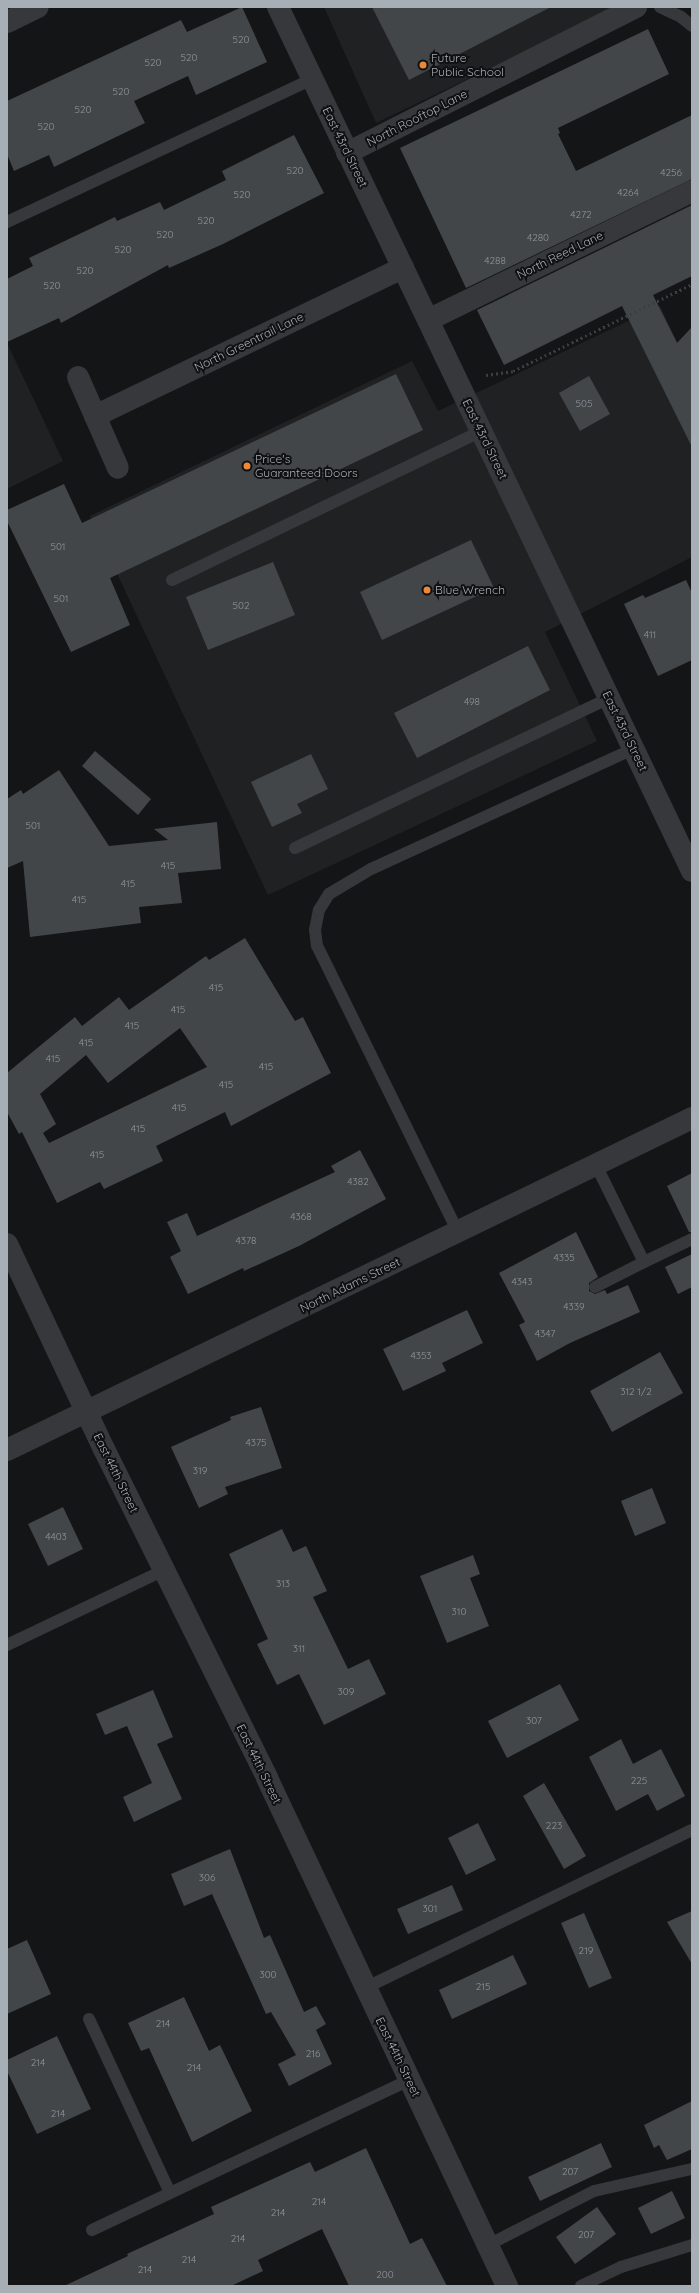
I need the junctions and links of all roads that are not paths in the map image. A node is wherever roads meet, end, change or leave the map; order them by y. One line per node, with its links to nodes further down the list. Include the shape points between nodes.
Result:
1 (38, 7): 5 (street)
2 (278, 7): 7 (street, East 43rd Street)
3 (636, 7): 8 (street, North Rooftop Lane)
4 (660, 7): 6 (lane, via 681,17)
5 (7, 22)
6 (692, 26)
7 (312, 79): 8 (street, East 43rd Street); 10 (lane)
8 (348, 154): 11 (street, East 43rd Street)
9 (692, 191): 12 (street, North Reed Lane)
10 (7, 222)
11 (403, 268): 12 (street, East 43rd Street); 14 (street, North Greentrail Lane)
12 (428, 320): 15 (street, East 43rd Street)
13 (78, 377): 14 (street)
14 (95, 416): 16 (street)
15 (481, 431): 17 (lane); 18 (street, East 43rd Street)
16 (118, 468)
17 (172, 580)
18 (609, 698): 19 (street, East 43rd Street); 20 (lane)
19 (633, 749): 21 (street, East 43rd Street); 24 (lane, via 371,869 329,894 319,910 315,930 318,946)
20 (295, 848)
21 (692, 871)
22 (692, 1118): 23 (street, North Adams Street)
23 (596, 1165): 24 (street, North Adams Street); 27 (lane)
24 (458, 1232): 29 (street, North Adams Street)
25 (692, 1239): 27 (lane)
26 (7, 1244): 29 (street, East 44th Street)
27 (644, 1262): 28 (lane)
28 (595, 1287)
29 (86, 1412): 30 (street, North Adams Street); 31 (street, East 44th Street)
30 (7, 1450)
31 (164, 1570): 32 (lane); 34 (street, East 44th Street, via 267,1778)
32 (7, 1645)
33 (692, 1830): 34 (lane)
34 (364, 1988): 36 (street, East 44th Street)
35 (89, 2019): 38 (lane)
36 (409, 2080): 38 (lane); 40 (street, East 44th Street)
37 (692, 2169): 40 (lane, via 594,2191)
38 (170, 2193): 39 (lane)
39 (92, 2230)
40 (488, 2245): 42 (street, East 44th Street)
41 (692, 2245): 43 (lane, via 621,2267)
42 (507, 2286)
43 (581, 2286)

